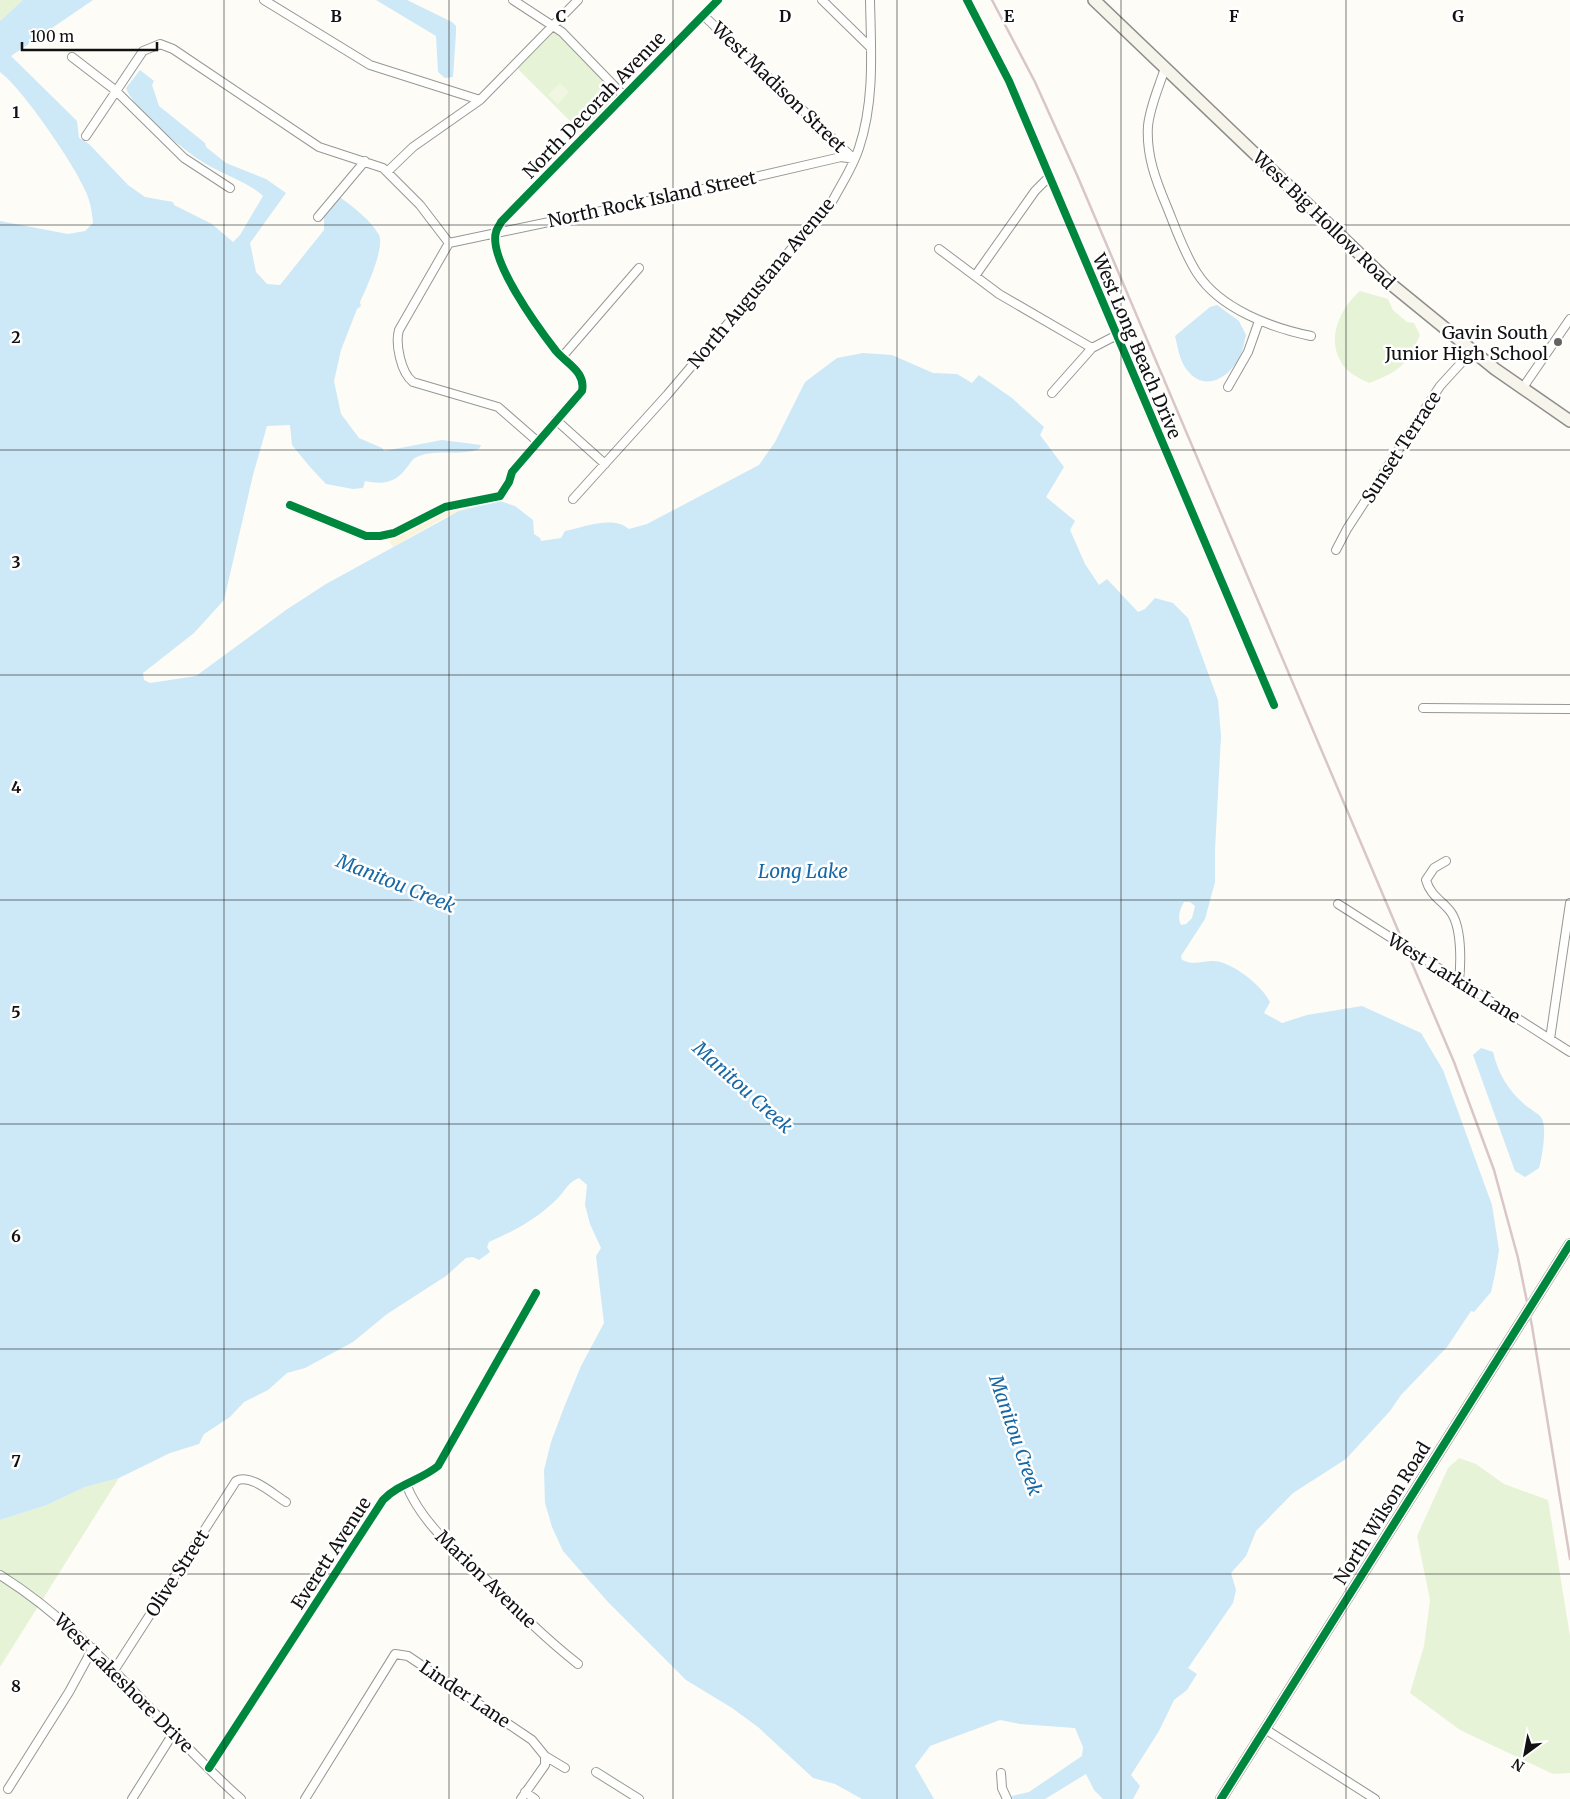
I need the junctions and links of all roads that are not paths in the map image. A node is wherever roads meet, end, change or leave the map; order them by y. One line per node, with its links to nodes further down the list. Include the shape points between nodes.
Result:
1 (264, 0): 16 (street, via 370,65)
2 (513, 0): 10 (street)
3 (578, 0): 10 (street)
4 (718, 0): 9 (street, North Decorah Avenue)
5 (822, 0): 11 (street)
6 (870, 0): 11 (street, North Augustana Avenue)
7 (967, 0): 21 (street, West Long Beach Drive, via 1009,81)
8 (1094, 0): 13 (main road, West Big Hollow Road)
9 (703, 15): 15 (street, North Decorah Avenue); 18 (street, West Madison Street)
10 (552, 26): 15 (street, via 562,32); 16 (street)
11 (871, 48): 18 (street, North Augustana Avenue, via 870,98)
12 (72, 56): 14 (street)
13 (1165, 68): 30 (street, via 1150,111 1148,129 1151,166 1157,183 1198,276 1211,290); 34 (main road, West Big Hollow Road, via 1392,285)
14 (115, 90): 17 (street); 19 (street, via 143,51 160,44 173,49 319,147); 22 (street, via 184,158)
15 (624, 96): 24 (street, North Decorah Avenue, via 501,222)
16 (480, 100): 20 (street, via 413,147)
17 (86, 136)
18 (854, 159): 24 (street, North Rock Island Street, via 841,157); 42 (street, North Augustana Avenue, via 833,200 814,225)
19 (365, 162): 20 (street); 23 (street)
20 (387, 172): 25 (street)
21 (1049, 176): 28 (street); 31 (street, West Long Beach Drive)
22 (230, 188)
23 (318, 217)
24 (495, 233): 25 (street, North Rock Island Street); 35 (street, via 515,294)
25 (449, 243): 41 (street, via 399,330 397,337 405,373 413,382 498,407)
26 (939, 249): 28 (street)
27 (639, 268): 35 (street)
28 (975, 276): 33 (street, via 1031,314)
29 (1570, 319): 37 (street)
30 (1259, 321): 32 (street, via 1279,330); 36 (street, via 1248,352)
31 (1117, 335): 33 (street); 46 (street, West Long Beach Drive)
32 (1311, 336)
33 (1092, 348): 38 (street)
34 (1472, 351): 37 (main road, West Big Hollow Road); 45 (street, Sunset Terrace, via 1440,386)
35 (562, 357): 39 (street, via 576,370 584,384 582,391)
36 (1228, 387)
37 (1522, 390): 40 (main road, West Big Hollow Road)
38 (1052, 393)
39 (556, 420): 41 (street); 42 (street)
40 (1570, 421)
41 (537, 442): 44 (street, via 512,472 500,496 445,507 388,536 366,536)
42 (605, 464): 43 (street, North Augustana Avenue)
43 (573, 499)
44 (290, 505)
45 (1336, 550)
46 (1274, 705)
47 (1423, 708): 48 (street)
48 (1570, 710)
49 (1446, 861): 52 (street, via 1434,868 1426,880 1430,892 1450,911 1457,924)
50 (1570, 903): 53 (street)
51 (1338, 904): 52 (street, West Larkin Lane)
52 (1459, 981): 53 (street, West Larkin Lane)
53 (1550, 1039): 54 (street, West Larkin Lane)
54 (1570, 1052)
55 (1570, 1244): 63 (street, North Wilson Road)
56 (536, 1293): 57 (street, Everett Avenue, via 438,1466)
57 (406, 1484): 61 (street, Marion Avenue, via 413,1501 440,1535); 66 (street, Everett Avenue, via 382,1500)
58 (286, 1502): 62 (street, Olive Street, via 251,1481 236,1480)
59 (0, 1575): 60 (street, West Lakeshore Drive, via 41,1602)
60 (93, 1648): 62 (street, West Lakeshore Drive); 70 (street)
61 (578, 1664)
62 (115, 1669): 64 (street, West Lakeshore Drive)
63 (1265, 1729): 78 (street, North Wilson Road); 79 (street)
64 (174, 1732): 66 (street, West Lakeshore Drive); 72 (street)
65 (545, 1756): 67 (street, Linder Lane); 71 (street, via 545,1765); 74 (street, Linder Lane, via 532,1740 403,1654 395,1654)
66 (209, 1768): 73 (street, West Lakeshore Drive)
67 (565, 1768)
68 (596, 1772): 76 (street)
69 (1001, 1773): 77 (street)
70 (8, 1789)
71 (523, 1796): 75 (street)
72 (132, 1799)
73 (241, 1799)
74 (304, 1799)
75 (535, 1799)
76 (639, 1799)
77 (1007, 1799)
78 (1221, 1799)
79 (1375, 1799)

